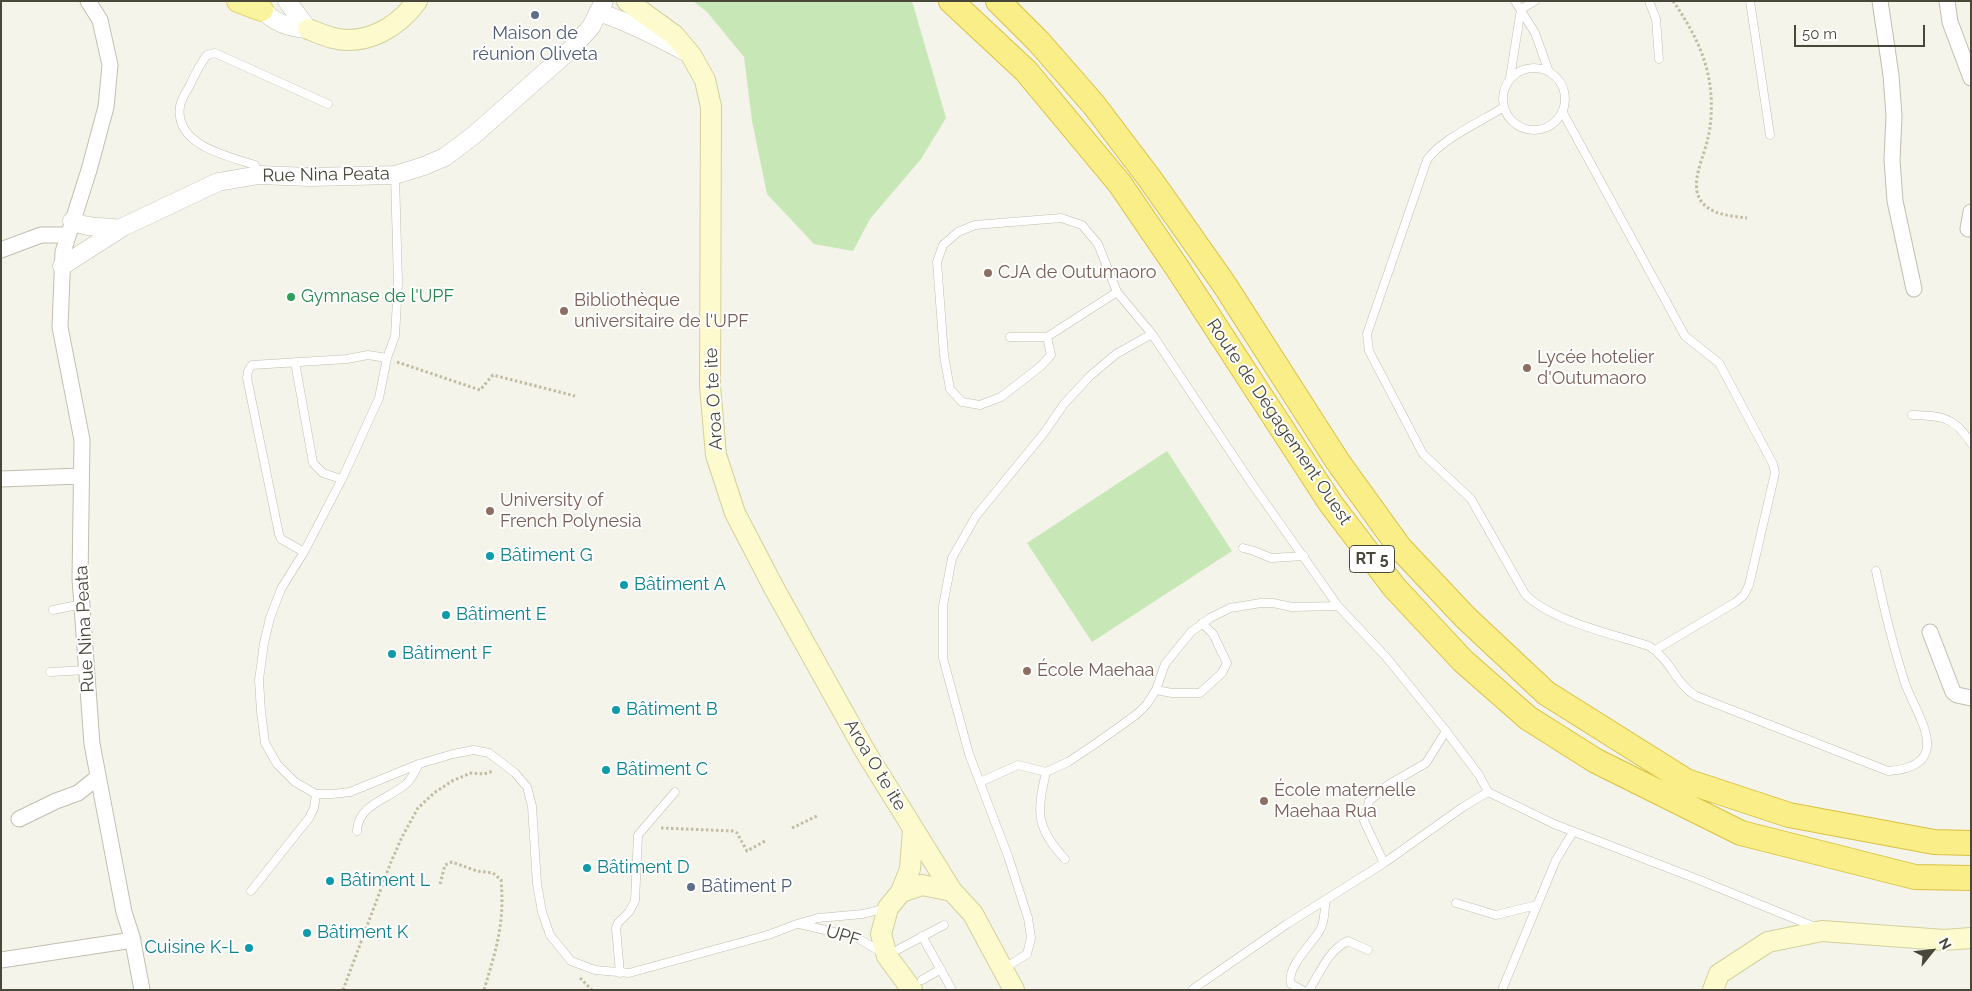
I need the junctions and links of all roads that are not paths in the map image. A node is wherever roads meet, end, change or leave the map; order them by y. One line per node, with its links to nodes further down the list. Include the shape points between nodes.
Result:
1 (88, 1): 30 (street, via 100,20 110,65 106,107)
2 (238, 1): 14 (main road)
3 (287, 1): 17 (street)
4 (417, 1): 17 (main road, via 400,22 381,33 346,40)
5 (627, 1): 18 (main road, Aroa O te ite, via 674,34)
6 (951, 1): 76 (highway, Route de Dégagement Ouest / RT 5, via 1026,71 1120,184 1331,504 1394,588 1463,661 1528,718 1596,760 1741,832 1915,877)
7 (998, 1): 73 (highway, Route de Dégagement Ouest / RT 5, via 1039,42 1094,106 1150,179 1224,284 1338,462 1400,548 1465,617 1546,694 1686,781 1789,815 1934,842)
8 (1515, 1): 16 (lane)
9 (1536, 1): 16 (lane)
10 (1648, 1): 19 (lane, via 1656,19)
11 (1750, 1): 26 (lane)
12 (1880, 1): 35 (street, via 1892,75 1895,201)
13 (1947, 1): 22 (street, via 1950,22)
14 (260, 6): 17 (street, via 267,15 282,24)
15 (601, 7): 18 (street); 27 (street, Rue Nina Peata, via 591,26 569,51 474,135 445,156)
16 (1521, 9): 20 (lane, via 1535,33); 21 (lane)
17 (308, 29)
18 (690, 55): 70 (main road, Aroa O te ite, via 705,80 711,107 710,386 716,456 735,513 774,588)
19 (1659, 59)
20 (1549, 72): 21 (lane, via 1528,68); 25 (lane, via 1563,88)
21 (1510, 78): 24 (lane, via 1505,87)
22 (1971, 78)
23 (328, 104): 28 (lane, via 215,52 207,54 180,105 180,121 189,136 211,150 255,165)
24 (1504, 107): 25 (lane, via 1510,119 1532,130 1545,128); 56 (lane, via 1444,143 1427,160 1367,334 1369,352 1423,454 1471,499 1525,594 1534,604 1552,614)
25 (1562, 111): 56 (lane, via 1685,336 1719,363 1775,473 1744,595)
26 (1770, 135)
27 (394, 174): 28 (street, Rue Nina Peata); 40 (lane, via 398,283 395,336)
28 (259, 175): 31 (street, Rue Nina Peata, via 218,182)
29 (1971, 212): 32 (street)
30 (70, 228): 31 (street); 33 (street); 34 (street)
31 (120, 229): 34 (street, Rue Nina Peata)
32 (1968, 229)
33 (1, 250)
34 (62, 259): 44 (street, Rue Nina Peata, via 60,327 82,440)
35 (1914, 289)
36 (1117, 292): 37 (lane); 39 (lane); 39 (lane, via 1098,244 1082,225 1061,218 975,225 958,232 943,245 937,262 944,356 950,389 962,402 980,404 1001,397 1016,386 1052,355)
37 (1152, 334): 49 (lane); 65 (lane, via 1116,354 1064,404 976,516 956,547 943,606 944,658 969,754)
38 (1010, 337): 39 (lane)
39 (1047, 337)
40 (387, 358): 41 (lane, via 368,355); 46 (lane, via 379,398)
41 (295, 362): 46 (lane, via 313,463 323,473); 48 (lane, via 252,365 247,378 279,534 281,539)
42 (1912, 415): 43 (lane, via 1944,416 1964,431)
43 (1971, 442)
44 (81, 476): 45 (street); 51 (street, Rue Nina Peata)
45 (1, 479)
46 (341, 479): 48 (lane)
47 (1243, 548): 49 (lane, via 1271,558)
48 (304, 552): 68 (lane, via 281,588 270,618 259,680 265,743 277,764 295,782)
49 (1304, 556): 52 (lane)
50 (1876, 571): 56 (lane, via 1902,675 1926,736 1927,749 1917,764 1904,770 1888,771 1696,696 1688,691)
51 (82, 604): 53 (lane); 57 (street, Rue Nina Peata)
52 (1338, 606): 54 (lane, via 1260,604 1230,608); 61 (lane, via 1387,658)
53 (53, 610)
54 (1202, 623): 59 (lane, via 1165,664); 59 (lane, via 1213,634 1227,663 1222,673 1200,693 1172,694)
55 (1930, 632): 60 (street, via 1951,689)
56 (1655, 650)
57 (86, 670): 58 (lane); 64 (street, Rue Nina Peata)
58 (50, 672)
59 (1156, 690): 63 (lane, via 1137,714 1068,762)
60 (1964, 697)
61 (1446, 731): 67 (lane); 75 (lane, via 1426,763 1368,801 1364,821)
62 (419, 764): 68 (lane, via 350,792); 71 (lane, via 408,782 367,809 360,817); 95 (lane, via 474,750 488,753 501,761 527,787 532,806 537,884 550,935 571,961 595,970)
63 (1046, 772): 65 (lane, via 1018,765); 74 (lane, via 1039,808 1044,833)
64 (98, 777): 69 (street, via 78,793); 89 (street, Rue Nina Peata, via 124,912)
65 (980, 782): 94 (lane, via 1008,856 1028,918 1031,938 1028,954)
66 (675, 792): 95 (lane, via 638,835 635,901 616,928)
67 (1488, 792): 72 (lane); 75 (lane)
68 (316, 794): 78 (lane, via 309,818)
69 (19, 819)
70 (913, 830): 77 (main road, Aroa O te ite); 79 (main road, via 910,869)
71 (357, 831)
72 (1573, 832): 82 (lane, via 1556,860); 86 (lane)
73 (1971, 843)
74 (1065, 859)
75 (1384, 863): 80 (lane)
76 (1971, 878)
77 (952, 891): 79 (main road, via 922,885); 94 (main road, Aroa O te ite, via 973,914)
78 (251, 892)
79 (901, 892): 83 (main road)
80 (1326, 900): 97 (lane); 101 (lane, via 1322,929 1293,968 1290,984)
81 (1456, 903): 82 (lane, via 1496,915)
82 (1537, 905): 103 (lane)
83 (888, 908): 84 (lane); 91 (main road, via 880,934)
84 (797, 924): 91 (lane, UPF, via 856,937); 95 (lane, via 653,967)
85 (944, 925): 87 (lane)
86 (1824, 931): 88 (main road, via 1944,940); 104 (main road, via 1768,942 1720,974)
87 (922, 936): 91 (lane); 93 (lane)
88 (1971, 938)
89 (133, 940): 92 (street); 98 (street, Rue Nina Peata)
90 (1368, 950): 102 (lane, via 1348,941 1339,946)
91 (893, 953): 96 (main road)
92 (1, 960)
93 (941, 969): 96 (lane); 99 (lane)
94 (1003, 969): 100 (main road, Aroa O te ite)
95 (620, 973)
96 (917, 985)
97 (1192, 989)
98 (142, 990)
99 (952, 990)
100 (1014, 990)
101 (1302, 990)
102 (1309, 990)
103 (1502, 990)
104 (1712, 990)

